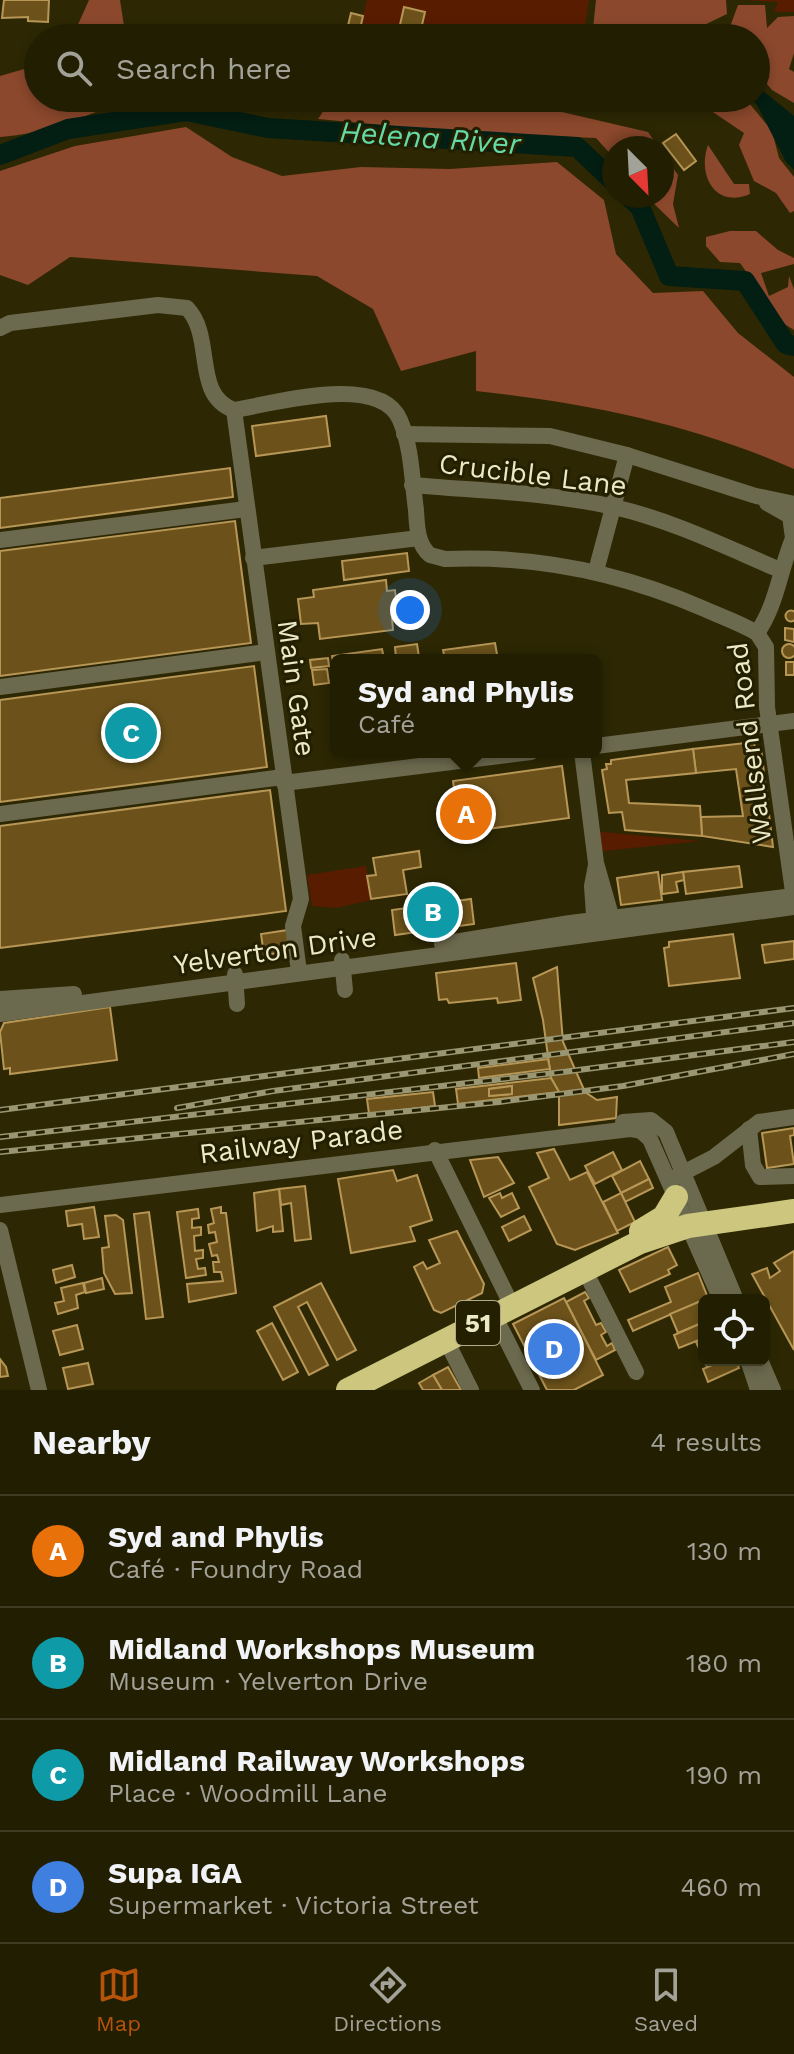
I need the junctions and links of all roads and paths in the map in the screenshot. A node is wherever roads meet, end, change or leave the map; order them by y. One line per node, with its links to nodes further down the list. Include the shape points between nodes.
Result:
1 (0, 328): 2 (street, via 158,305 187,308 201,329 213,397)
2 (234, 410): 3 (street, via 360,393 390,407 400,417); 9 (street, Main Gate)
3 (404, 434): 4 (street, via 550,436); 5 (street)
4 (627, 455): 6 (street); 8 (street)
5 (412, 485): 8 (street, Crucible Lane); 10 (street)
6 (756, 496): 7 (street); 12 (street, Wallsend Road, via 786,513 792,522)
7 (794, 504)
8 (613, 507): 14 (street, Crucible Lane); 15 (street)
9 (246, 509): 11 (street); 13 (street, Main Gate)
10 (419, 538): 13 (street); 15 (street, via 425,551 437,558 518,560)
11 (0, 540)
12 (792, 543): 14 (street, Wallsend Road)
13 (253, 558): 17 (street, Main Gate)
14 (780, 570): 16 (street, Wallsend Road, via 769,613)
15 (596, 571): 16 (street, via 659,590)
16 (757, 633): 20 (street, Wallsend Road, via 766,647)
17 (266, 652): 18 (street); 24 (street, Main Gate)
18 (0, 687)
19 (794, 721): 20 (street)
20 (770, 724): 21 (street); 27 (street, Wallsend Road)
21 (602, 745)
22 (478, 758): 24 (street)
23 (583, 758): 26 (street)
24 (284, 780): 25 (street); 32 (street, Main Gate, via 301,899 293,926)
25 (0, 814)
26 (596, 863): 29 (street); 30 (street)
27 (794, 897): 29 (street, Yelverton Drive)
28 (794, 907): 29 (street, Yelverton Drive)
29 (614, 924): 30 (street, Yelverton Drive)
30 (595, 927): 31 (street, Yelverton Drive)
31 (343, 963): 32 (street, Yelverton Drive); 34 (street)
32 (299, 969): 33 (street, Yelverton Drive)
33 (235, 977): 35 (street, Yelverton Drive); 36 (street); 37 (street, Yelverton Drive)
34 (345, 990)
35 (0, 999)
36 (237, 1004)
37 (0, 1014)
38 (794, 1117): 39 (street, via 759,1122)
39 (749, 1129): 41 (street, via 753,1165 760,1177); 42 (street)
40 (435, 1150): 42 (street, Railway Parade, via 646,1119 658,1123); 43 (street, Railway Parade); 51 (street)
41 (794, 1176)
42 (676, 1183): 45 (street); 45 (street); 47 (highway, via 664,1217 621,1242)
43 (1, 1201): 46 (street)
44 (794, 1211): 45 (highway, 51)
45 (696, 1224): 47 (highway, 51); 49 (street); 50 (street)
46 (2, 1234): 56 (street)
47 (608, 1256): 48 (highway, 51)
48 (584, 1269): 51 (highway, 51); 55 (street)
49 (719, 1294)
50 (733, 1294)
51 (503, 1310): 52 (highway, 51); 59 (street)
52 (446, 1340): 57 (highway, 51); 58 (street)
53 (750, 1366): 60 (street)
54 (763, 1366): 61 (street)
55 (636, 1372)
56 (39, 1390)
57 (348, 1390)
58 (471, 1390)
59 (532, 1390)
60 (758, 1390)
61 (773, 1390)

